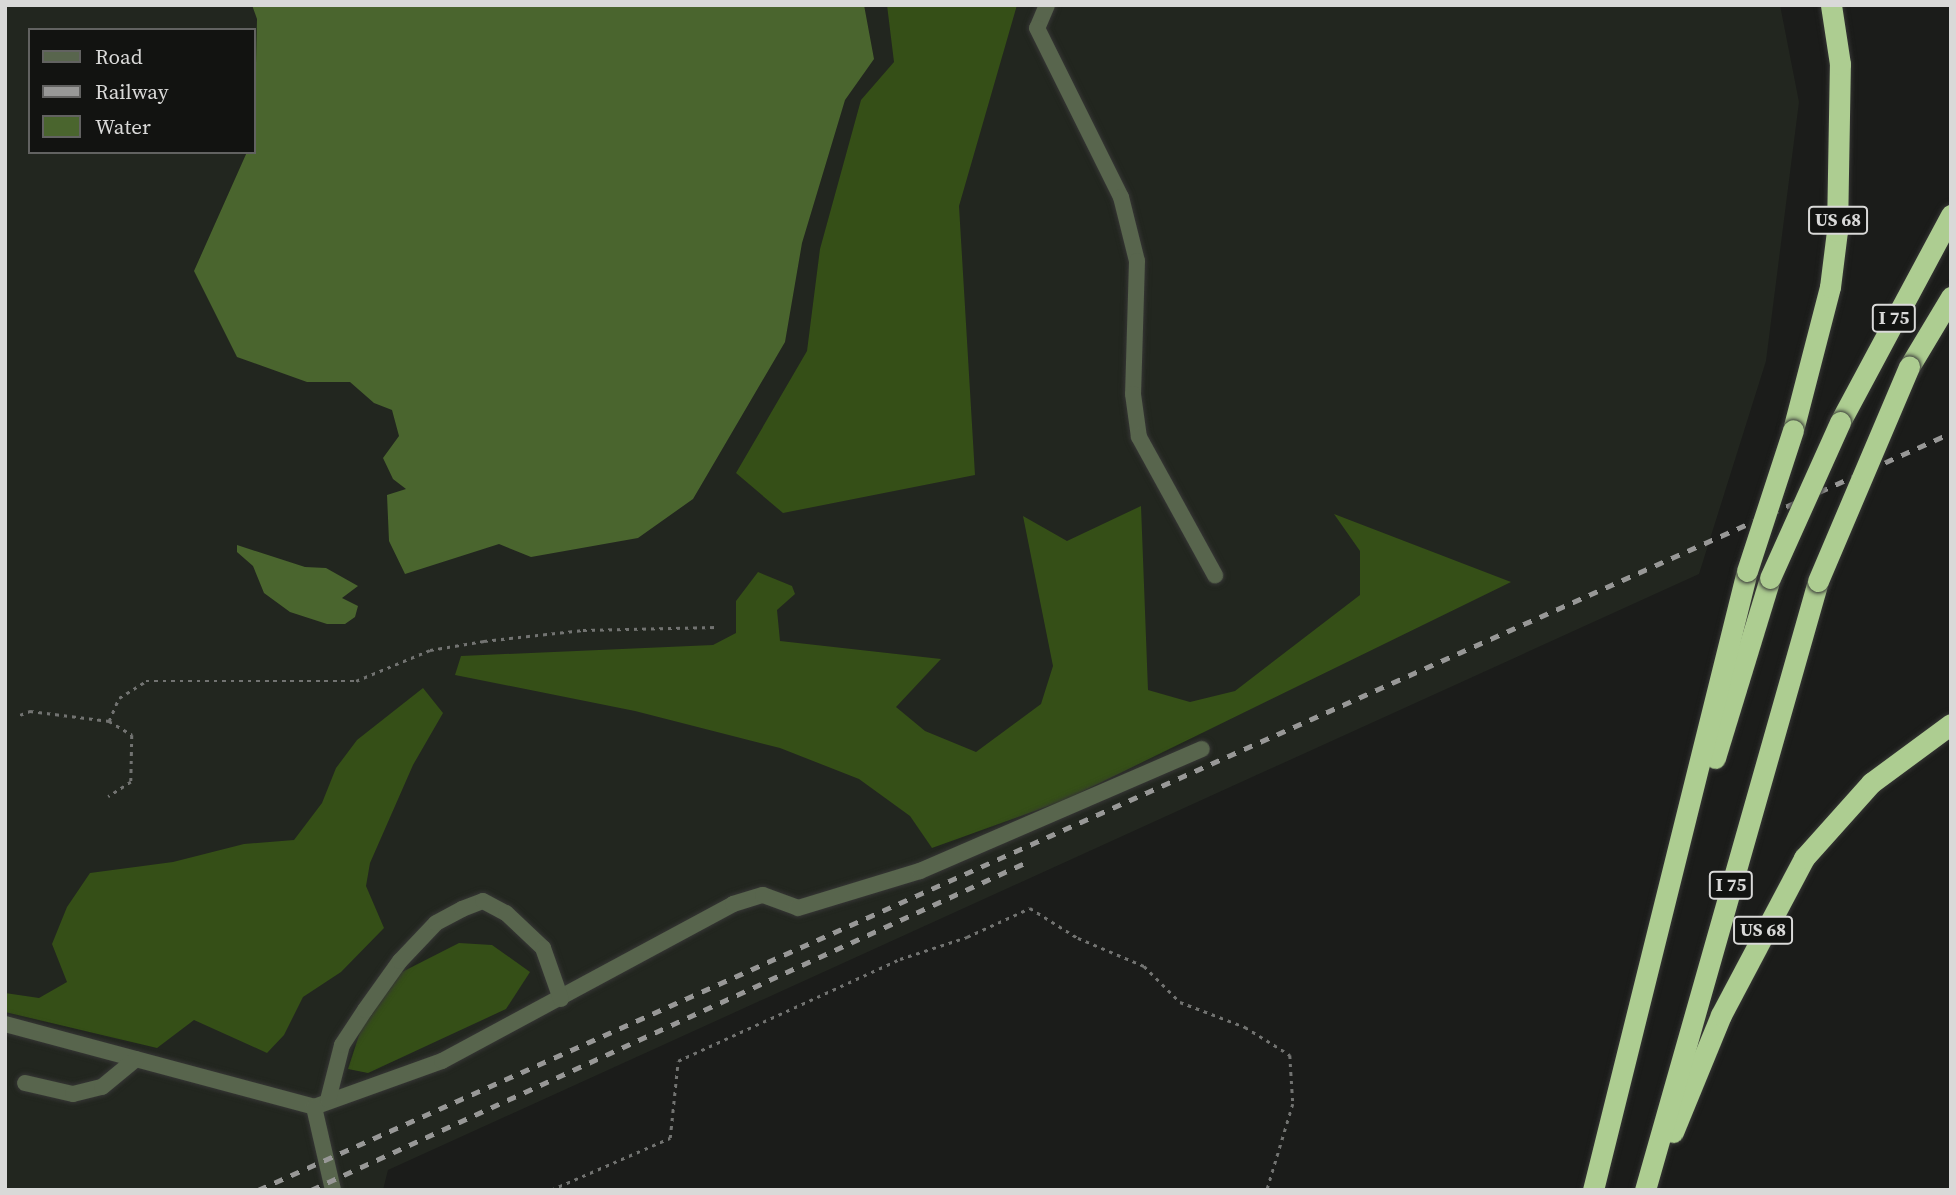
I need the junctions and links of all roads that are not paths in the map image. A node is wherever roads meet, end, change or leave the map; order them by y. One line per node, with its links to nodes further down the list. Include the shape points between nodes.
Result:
1 (1047, 5): 5 (lane, via 1037,28 1121,197 1137,261 1133,394 1139,437)
2 (1831, 5): 8 (highway, US 68, bridge, via 1840,64 1837,231 1830,287 1793,430 1748,571)
3 (1951, 215): 8 (highway, I 75, bridge, via 1840,422 1770,578)
4 (1951, 297): 16 (highway, I 75, bridge, via 1909,367 1818,581)
5 (1214, 575)
6 (1951, 724): 16 (highway, US 68, via 1871,783 1804,858 1721,1015)
7 (1202, 749): 9 (lane, via 920,871 798,908 763,895 733,904)
8 (1646, 985): 15 (highway, I 75)
9 (561, 999): 13 (lane, via 442,1060 351,1097); 13 (lane, via 543,948 506,913 482,901 462,909 436,923 372,1000 342,1045)
10 (10, 1026): 11 (lane)
11 (136, 1059): 12 (lane, via 102,1087 73,1094); 13 (lane)
12 (25, 1083)
13 (321, 1104): 14 (lane)
14 (333, 1190)
15 (1593, 1190)
16 (1648, 1190)

